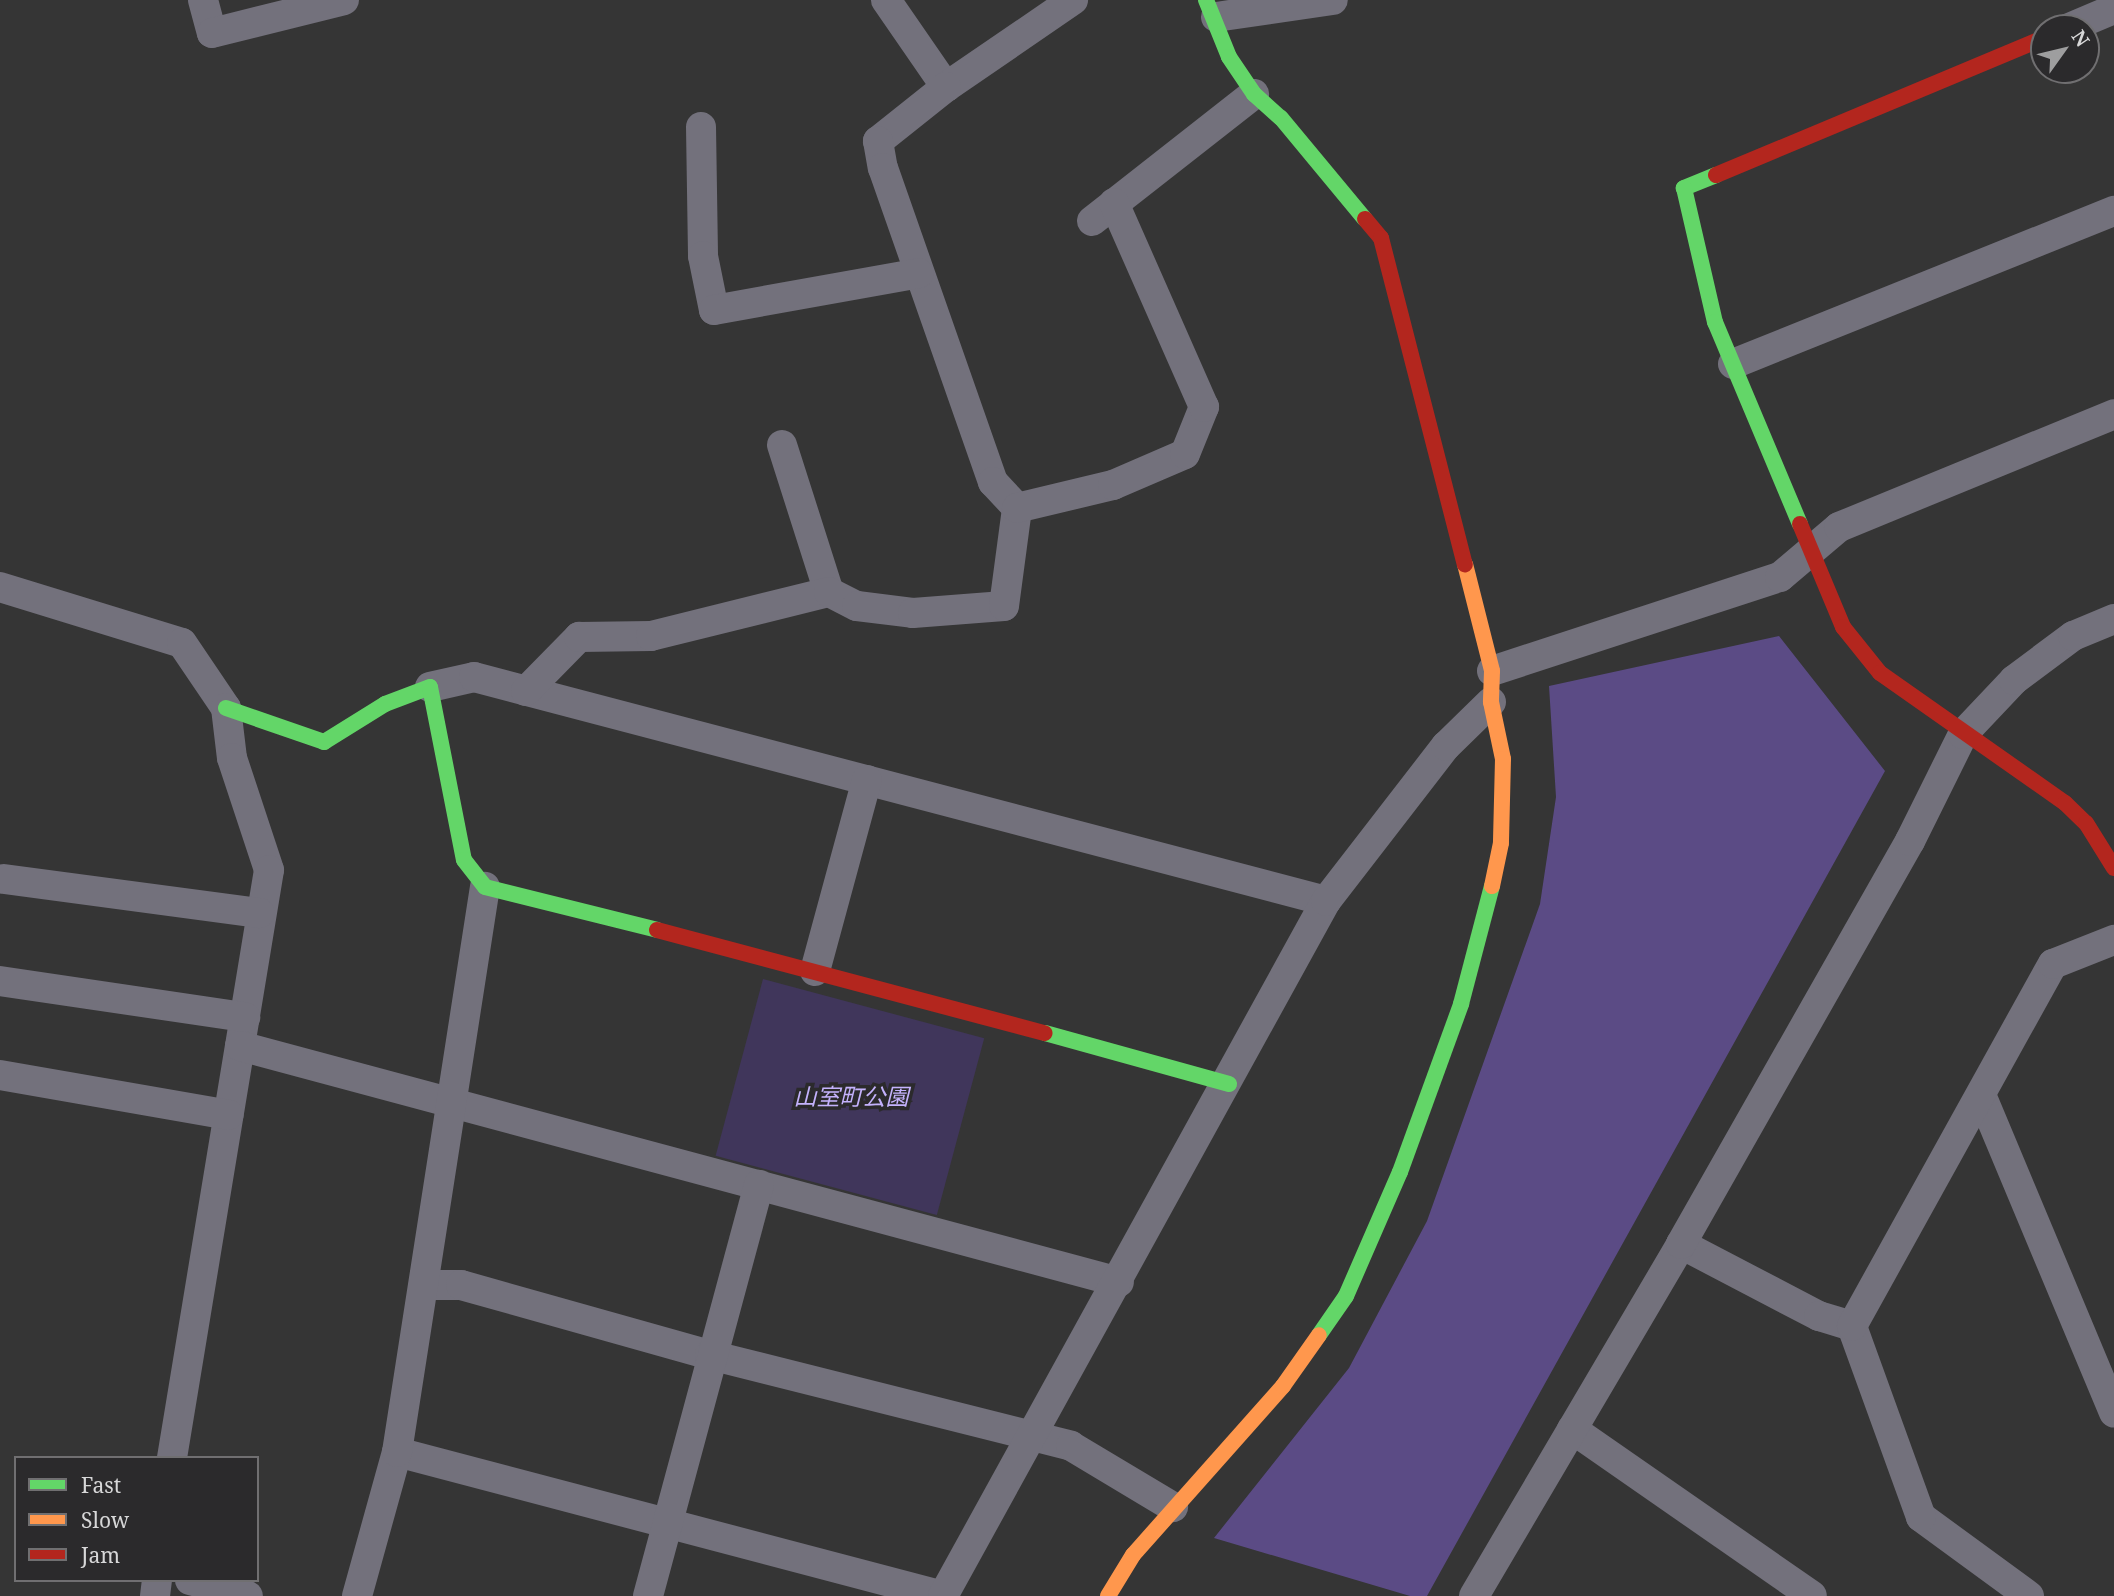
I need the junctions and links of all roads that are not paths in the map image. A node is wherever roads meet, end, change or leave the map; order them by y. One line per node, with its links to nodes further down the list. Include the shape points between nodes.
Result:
1 (203, 0): 2 (street, via 212,33)
2 (344, 0)
3 (886, 0): 8 (street)
4 (1073, 0): 8 (street)
5 (1333, 0): 6 (street)
6 (1211, 9): 9 (street, via 1229,57)
7 (2030, 44): 13 (street, via 1684,187 1715,322)
8 (946, 87): 12 (street, via 878,141)
9 (1254, 94): 16 (street, via 1103,212 1204,407 1185,454 1113,485); 21 (street, via 1281,118 1381,238)
10 (701, 127): 12 (street, via 704,256 714,310)
11 (2114, 211): 13 (street)
12 (919, 273): 16 (street, via 993,482)
13 (1733, 365): 17 (street)
14 (2114, 414): 17 (street, via 1839,527)
15 (782, 445): 19 (street)
16 (1017, 508): 19 (street, via 1004,606 913,613 857,606)
17 (1811, 552): 21 (street, via 1780,577); 26 (street, via 1843,626 1880,673)
18 (0, 587): 25 (street, via 182,643)
19 (829, 592): 23 (street, via 651,636 579,637)
20 (2114, 619): 26 (street, via 2073,636 2014,680)
21 (1492, 671): 24 (street)
22 (430, 687): 23 (street, via 474,677); 25 (street, via 385,704 324,742); 30 (street, via 464,859)
23 (526, 691): 27 (street)
24 (1491, 702): 31 (street, via 1446,746); 53 (street, via 1503,759 1501,844 1482,937 1401,1172 1346,1296 1322,1335 1274,1396)
25 (226, 708): 32 (street, via 232,758 270,870)
26 (1963, 734): 28 (street, via 2065,803 2086,823); 43 (street, via 1910,841)
27 (867, 780): 31 (street); 34 (street)
28 (2114, 868)
29 (4, 879): 32 (street)
30 (485, 887): 34 (street); 40 (street)
31 (1326, 901): 38 (street)
32 (260, 913): 36 (street)
33 (2114, 940): 39 (street, via 2053,964)
34 (815, 971): 38 (street)
35 (0, 981): 36 (street)
36 (243, 1032): 40 (street); 41 (street)
37 (0, 1075): 41 (street)
38 (1229, 1084): 44 (street)
39 (1982, 1097): 46 (street); 48 (street)
40 (451, 1101): 42 (street); 45 (street)
41 (229, 1115): 52 (street)
42 (759, 1185): 44 (street); 47 (street)
43 (1681, 1244): 46 (street, via 1819,1316); 49 (street)
44 (1119, 1282): 50 (street)
45 (426, 1285): 47 (street, via 461,1284); 51 (street)
46 (1852, 1326): 62 (street, via 1920,1517)
47 (710, 1355): 50 (street); 54 (street)
48 (2114, 1413)
49 (1572, 1429): 60 (street); 61 (street)
50 (1032, 1437): 53 (street, via 1071,1446); 54 (street, via 943,1596)
51 (397, 1452): 54 (street); 57 (street)
52 (172, 1456)
53 (1173, 1507): 59 (street, via 1133,1555)
54 (667, 1521): 58 (street)
55 (197, 1582): 56 (street)
56 (248, 1596)
57 (357, 1596)
58 (648, 1596)
59 (1108, 1596)
60 (1474, 1596)
61 (1812, 1596)
62 (2029, 1596)

